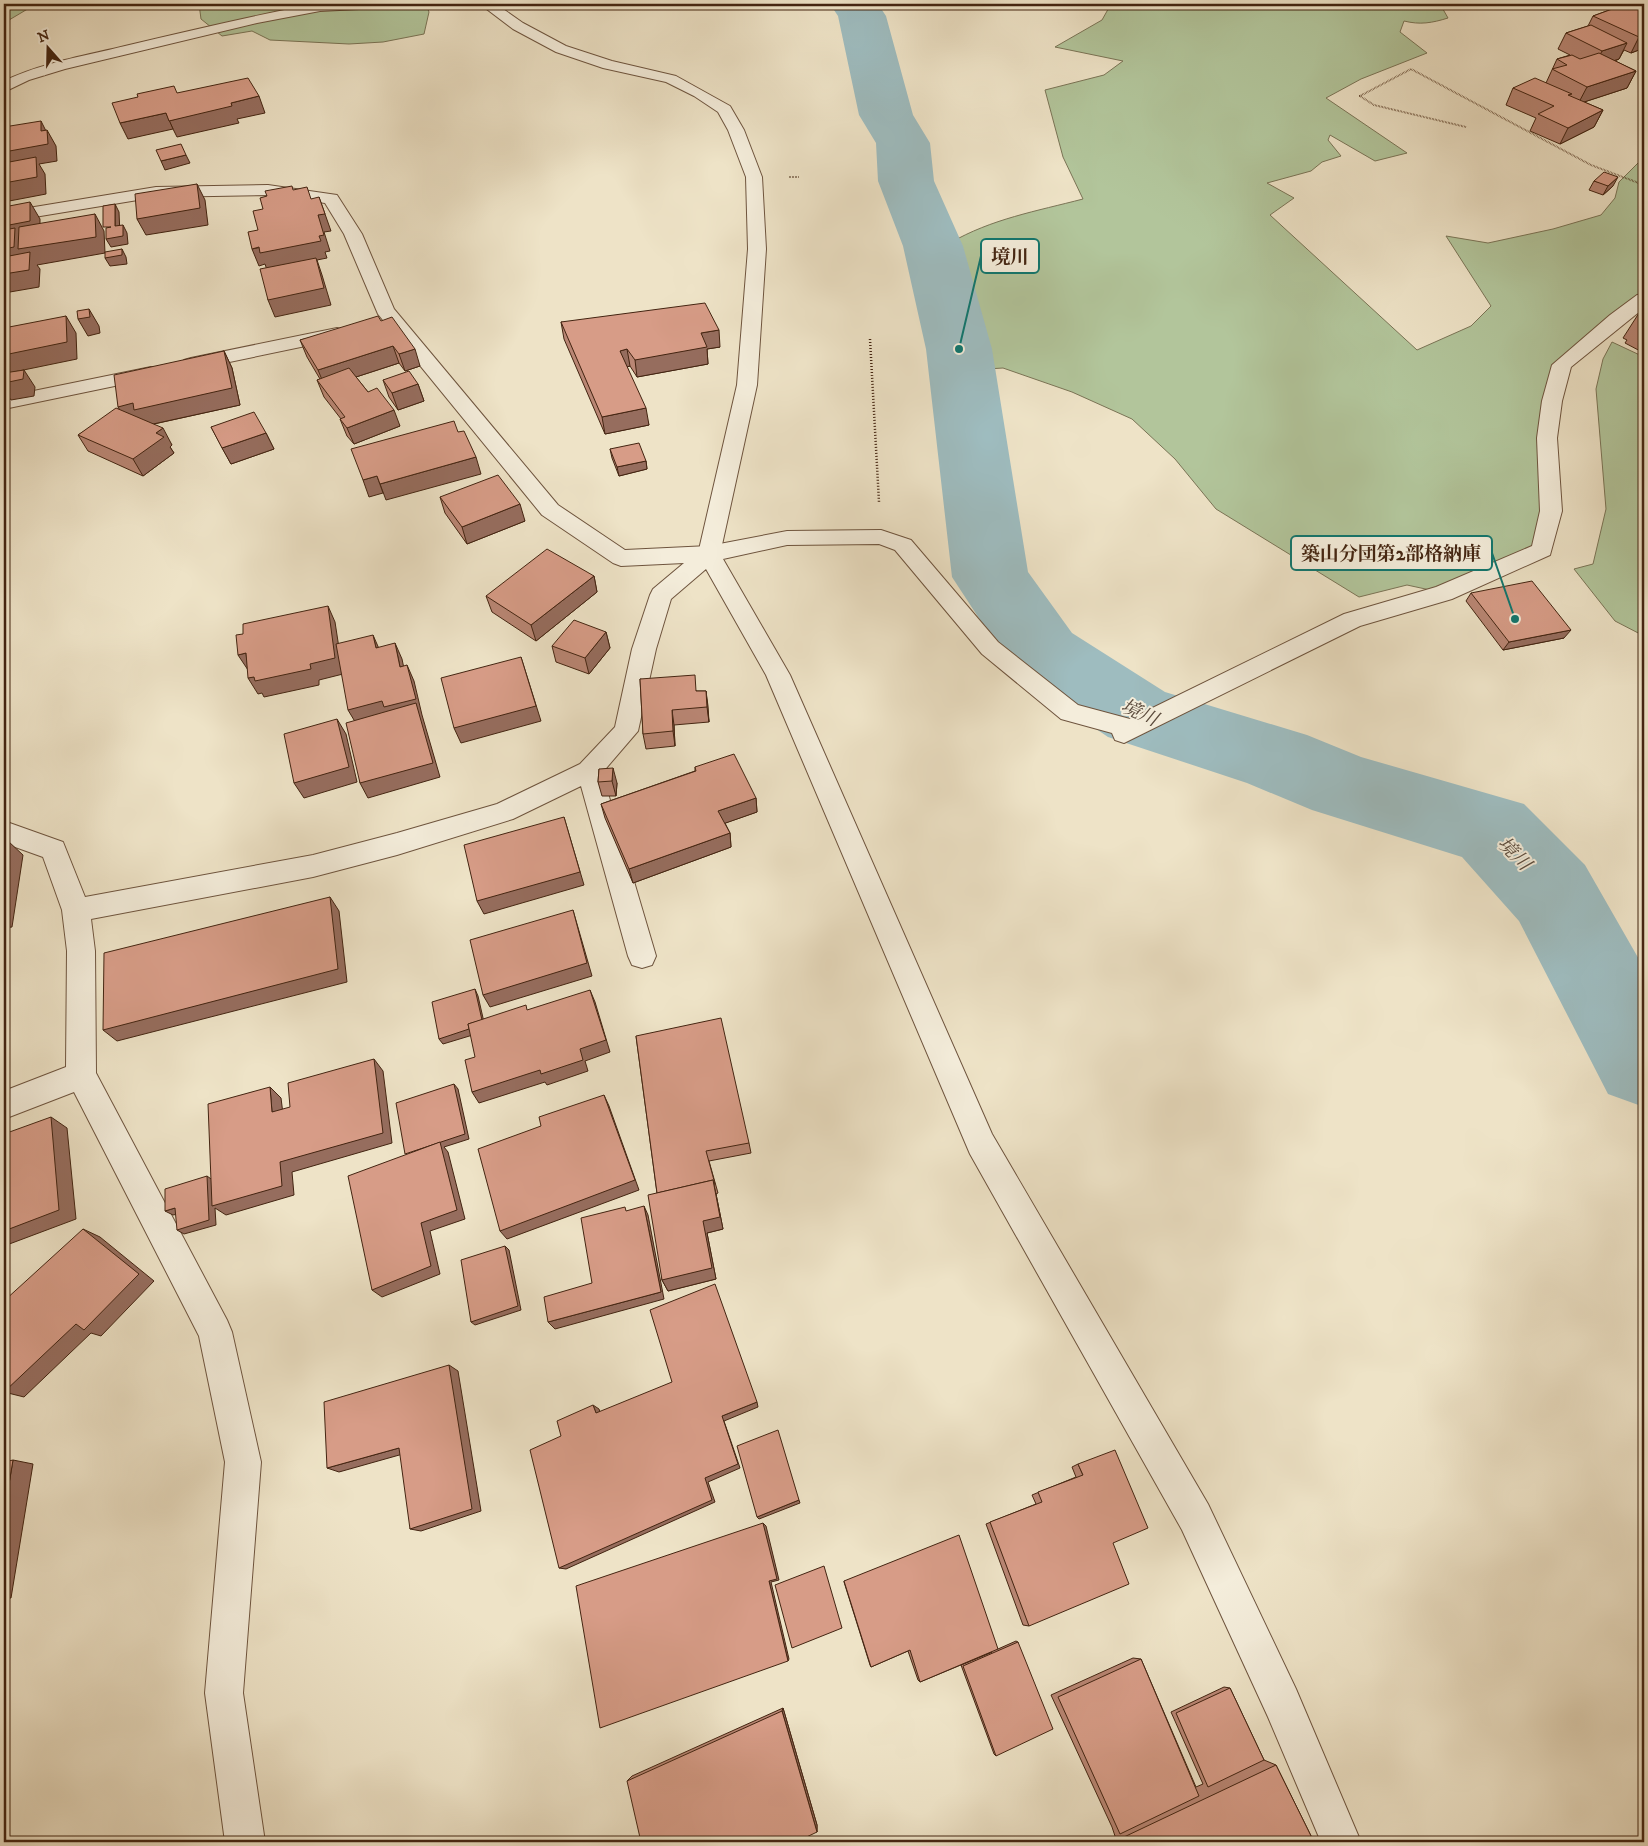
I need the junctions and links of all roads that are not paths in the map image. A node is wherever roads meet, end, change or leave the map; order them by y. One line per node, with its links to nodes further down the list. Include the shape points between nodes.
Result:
1 (378, 4): 3 (street, via 320,7 257,18 60,66 24,77)
2 (487, 4): 10 (street, via 518,26 561,49 608,65 671,80 699,93 724,109 736,130 754,177 757,249 747,385)
3 (4, 88)
4 (4, 217): 6 (street, via 156,192 268,190 331,199 353,234 385,310)
5 (1644, 299): 10 (street, via 1562,365 1552,401 1547,438 1551,511 1542,550 1444,593 1352,620 1124,732 1121,726 1070,712 990,648 903,545 881,538 787,538)
6 (395, 322): 7 (street); 10 (street, via 550,510 621,558)
7 (375, 326)
8 (356, 330): 9 (street)
9 (4, 403)
10 (709, 554): 11 (street, via 661,595 644,649 626,731); 18 (street, via 778,675 981,1144 1195,1517 1282,1703)
11 (589, 771): 13 (street, via 504,812 397,844 313,866); 14 (street)
12 (4, 832): 13 (street, via 54,850)
13 (76, 910): 15 (street, via 81,951)
14 (642, 956)
15 (80, 1075): 16 (street); 17 (street, via 215,1332 243,1462 224,1693)
16 (4, 1105)
17 (245, 1842)
18 (1341, 1842)

